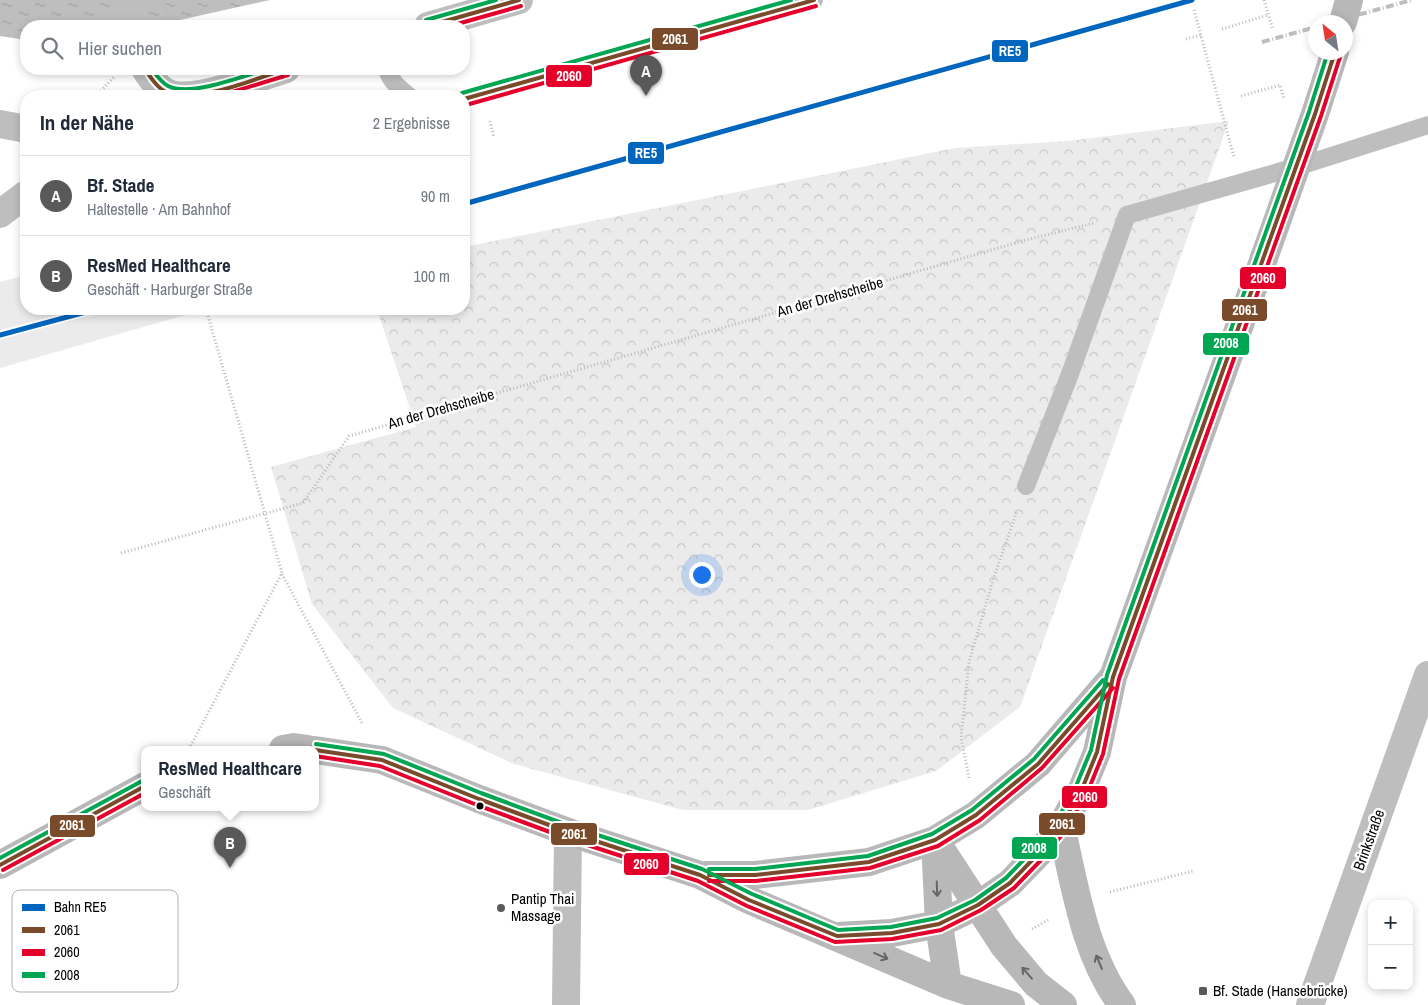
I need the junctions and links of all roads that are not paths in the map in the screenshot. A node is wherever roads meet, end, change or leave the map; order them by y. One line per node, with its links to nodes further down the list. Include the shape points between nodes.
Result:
1 (127, 0): 6 (street)
2 (519, 0): 7 (street)
3 (814, 0): 15 (lane)
4 (1349, 0): 5 (main road, bridge)
5 (1346, 15)
6 (132, 20)
7 (449, 20)
8 (1332, 60): 23 (main road, bridge)
9 (266, 75): 13 (street)
10 (388, 75): 14 (lane)
11 (148, 83): 12 (street)
12 (162, 90)
13 (217, 90)
14 (401, 90)
15 (470, 97)
16 (0, 124): 18 (street)
17 (1428, 125): 21 (lane, via 1127,216)
18 (20, 128)
19 (20, 199): 20 (street)
20 (0, 214)
21 (1026, 486)
22 (1428, 676): 39 (street, Brinkstraße)
23 (1113, 677): 26 (main road, via 1097,752 1082,789); 28 (main road, via 1038,764 976,815)
24 (319, 751): 27 (main road, via 382,760)
25 (141, 788): 29 (main road)
26 (1061, 826): 31 (main road, via 1010,883); 38 (main road, one-way to 26, via 1110,990 1090,943)
27 (568, 832): 30 (main road); 35 (street)
28 (935, 840): 30 (main road, via 869,862 755,875); 31 (main road); 32 (main road, one-way to 32)
29 (0, 865)
30 (700, 875): 33 (main road, via 749,900)
31 (978, 905): 32 (main road); 37 (main road, one-way to 31, via 1036,984 1004,946)
32 (939, 924): 33 (main road, via 892,933); 34 (main road)
33 (836, 936): 34 (main road, one-way to 34)
34 (948, 985): 36 (main road)
35 (566, 1005)
36 (1011, 1005)
37 (1063, 1005)
38 (1122, 1005)
39 (1310, 1005)

